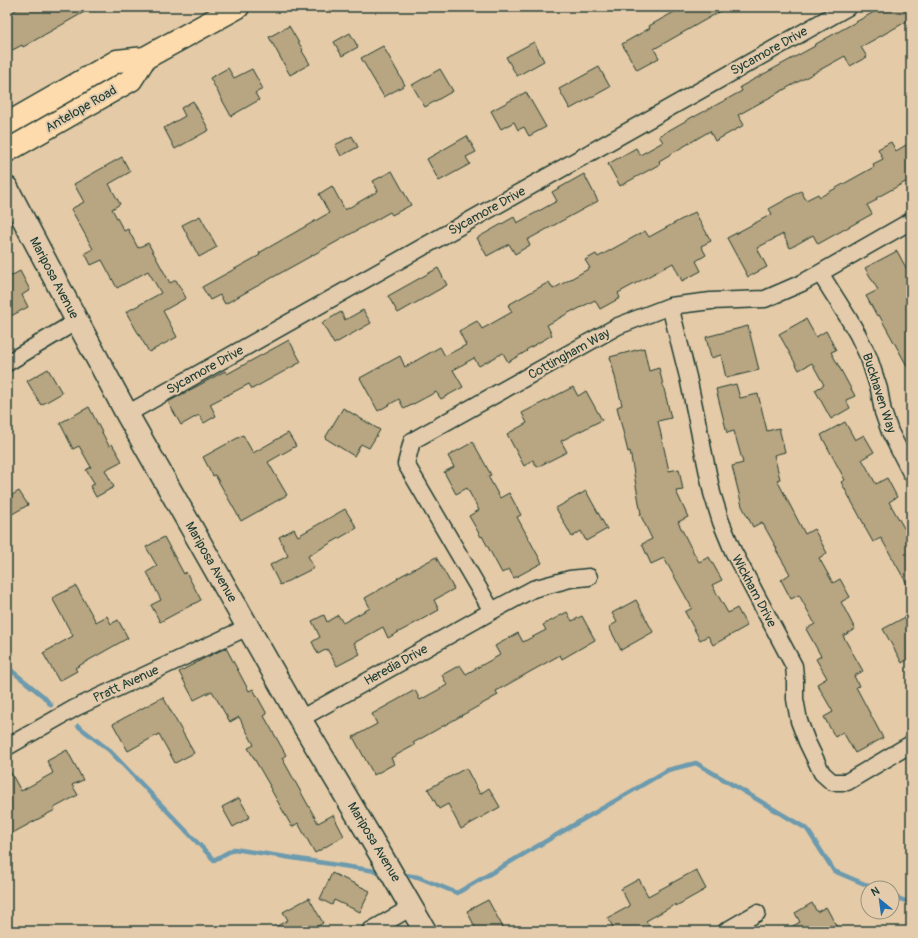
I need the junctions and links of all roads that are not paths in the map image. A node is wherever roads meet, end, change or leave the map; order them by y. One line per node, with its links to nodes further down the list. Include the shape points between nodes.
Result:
1 (238, 7): 3 (main road, Antelope Road)
2 (848, 7): 12 (street, Sycamore Drive)
3 (145, 58): 4 (main road, Antelope Road, via 117,61); 5 (main road, Antelope Road, via 131,80)
4 (7, 124)
5 (7, 151)
6 (7, 188): 10 (street, Mariposa Avenue)
7 (911, 221): 8 (street, Cottingham Way)
8 (820, 273): 9 (street, Cottingham Way, via 765,300 711,301); 13 (street, Buckhaven Way, via 869,358 890,432)
9 (670, 306): 15 (street, Cottingham Way, via 618,326 412,441 406,464); 18 (street, Wickham Drive, via 688,377 712,493 733,551 794,666 795,699 799,720 822,772 832,782 847,782)
10 (77, 321): 11 (street); 12 (street, Mariposa Avenue)
11 (7, 363)
12 (127, 414): 16 (street, Mariposa Avenue)
13 (911, 473)
14 (589, 577): 15 (street, Heredia Drive, via 570,579 533,589)
15 (492, 611): 17 (street, Heredia Drive)
16 (248, 627): 17 (street, Mariposa Avenue); 19 (street, Pratt Avenue, via 75,708)
17 (300, 719): 20 (street, Mariposa Avenue)
18 (911, 744)
19 (7, 746)
20 (408, 901): 22 (street); 23 (street, Mariposa Avenue)
21 (757, 913): 24 (street)
22 (370, 931)
23 (425, 931)
24 (726, 931)

